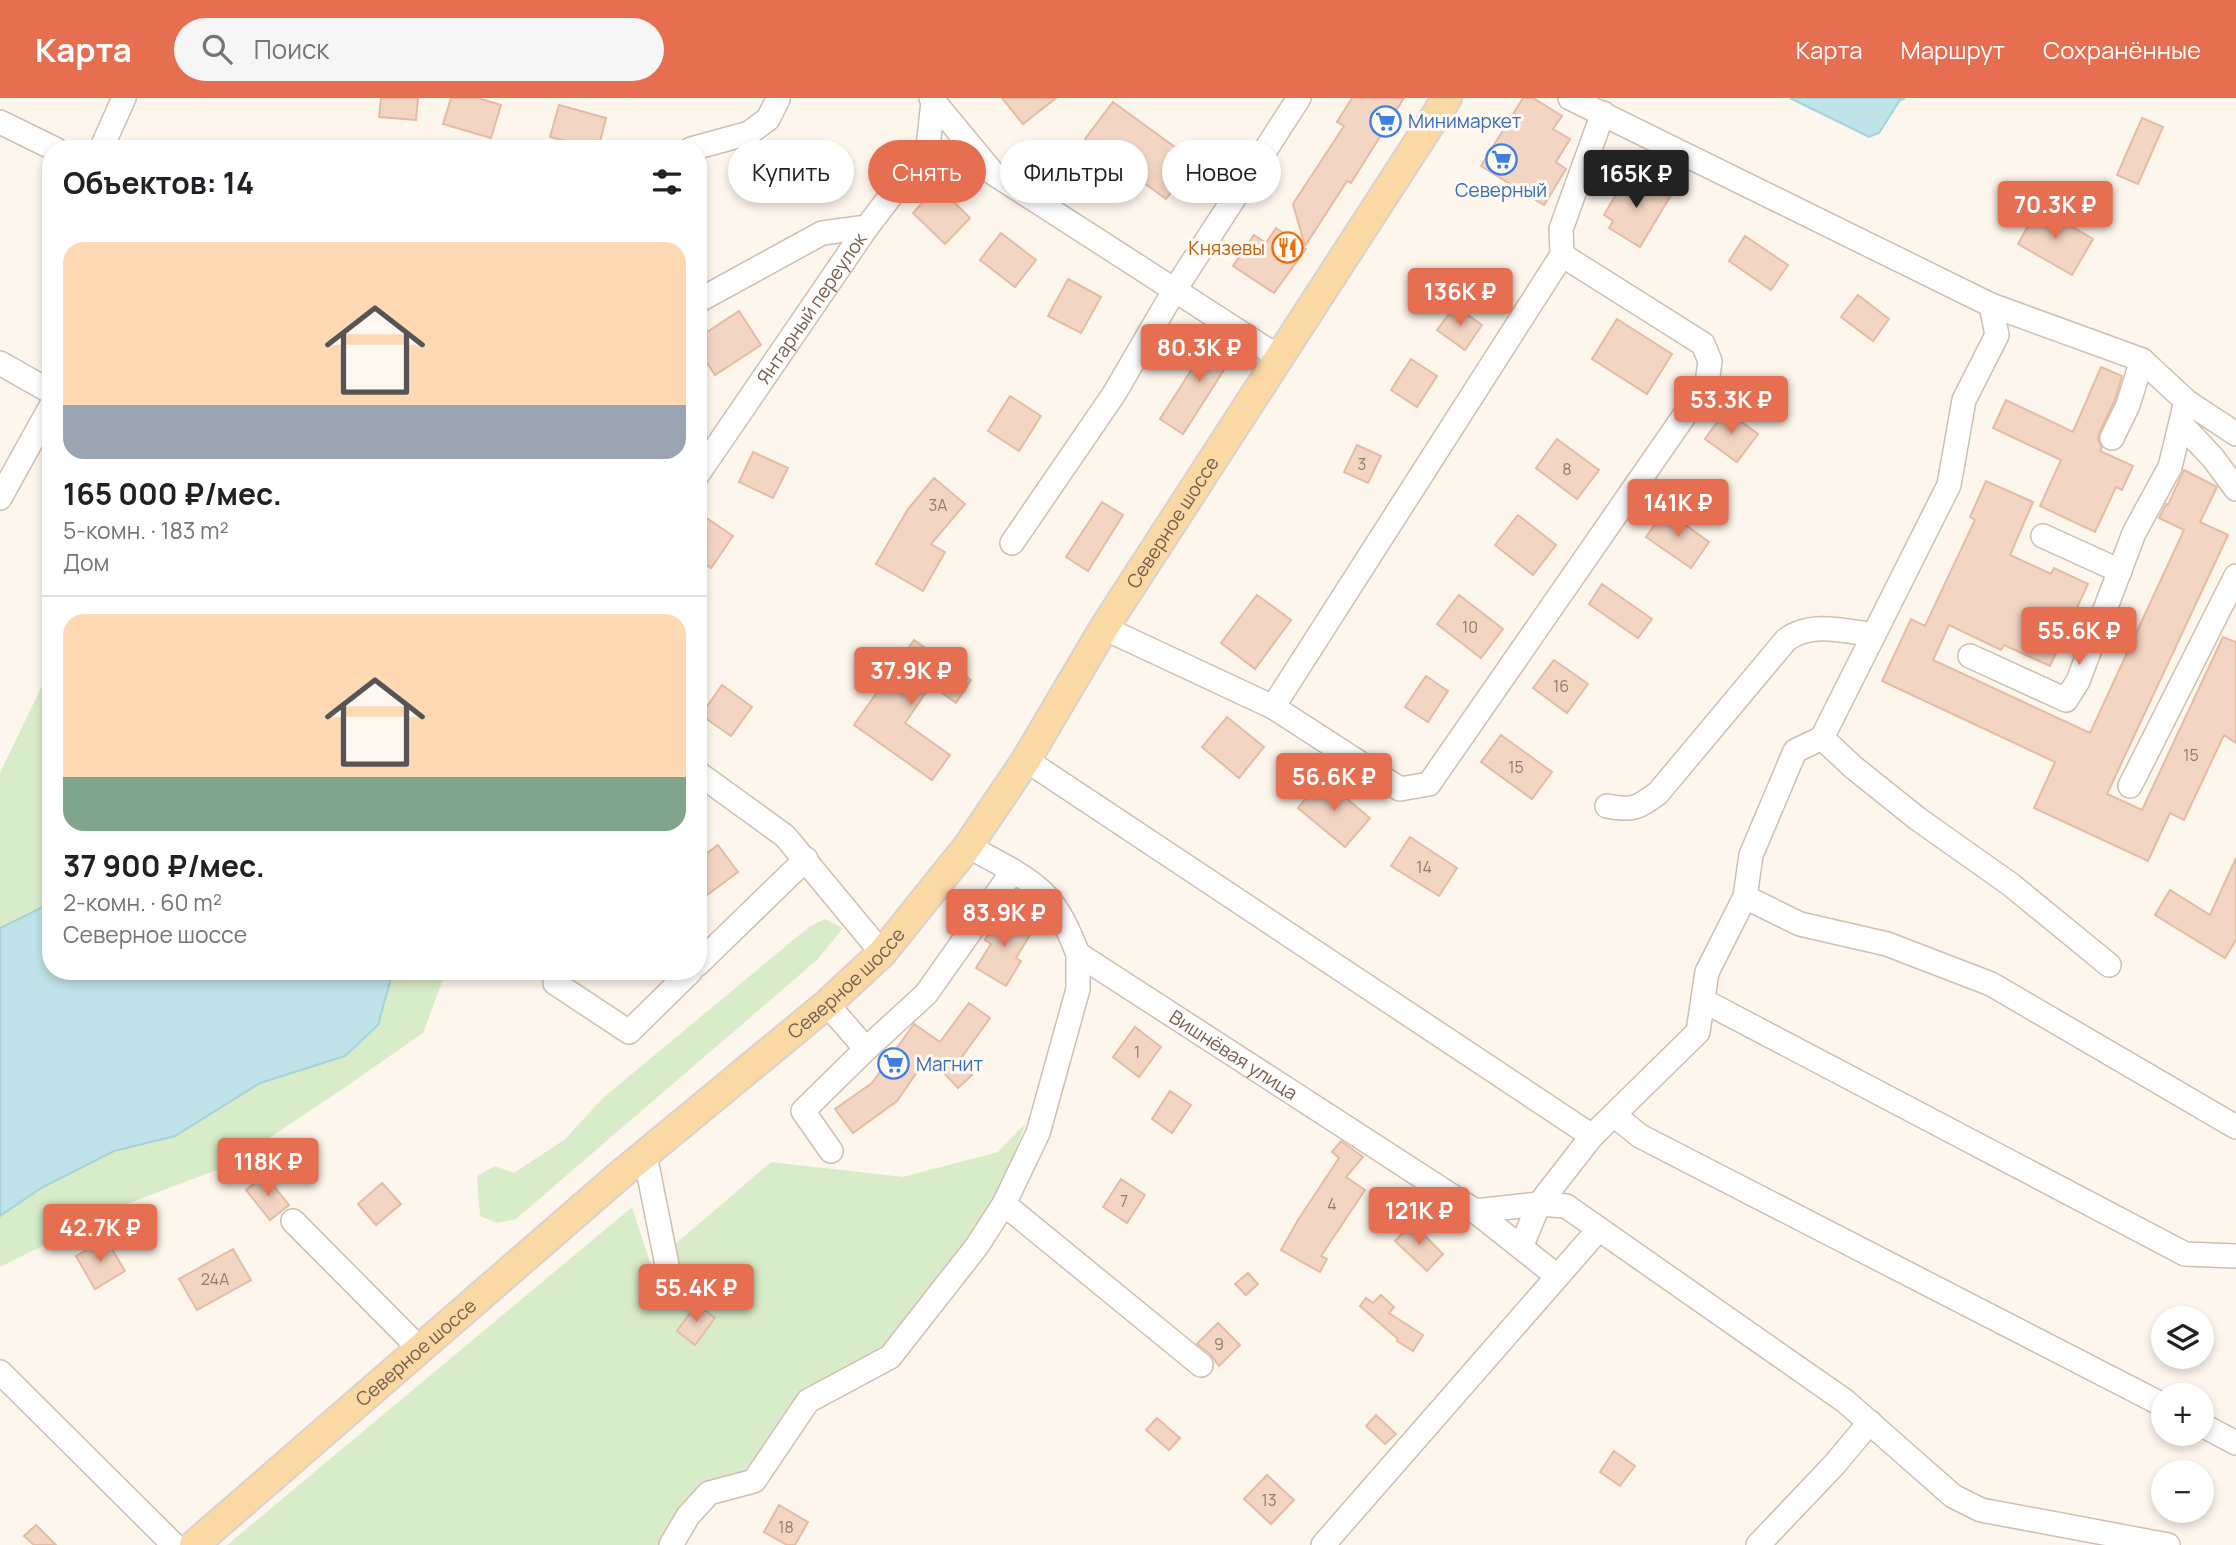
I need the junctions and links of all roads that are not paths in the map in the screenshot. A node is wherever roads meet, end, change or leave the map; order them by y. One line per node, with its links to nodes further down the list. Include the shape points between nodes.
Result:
1 (124, 98): 10 (street)
2 (770, 98): 3 (street)
3 (779, 98): 12 (street, via 768,119 749,133)
4 (1299, 98): 15 (street)
5 (1447, 98): 18 (main road, Северное шоссе)
6 (1570, 98): 8 (street)
7 (932, 100): 13 (street, Янтарный переулок, via 928,147); 15 (street, via 993,173)
8 (1603, 113): 14 (street, via 1561,229); 17 (street)
9 (0, 122): 11 (street)
10 (105, 140)
11 (42, 143)
12 (707, 145)
13 (867, 227): 16 (street, via 822,233); 27 (street, Янтарный переулок)
14 (1562, 255): 37 (street); 37 (street, via 1703,344 1710,361 1707,383 1429,784 1400,789)
15 (1174, 291): 18 (street); 31 (street, via 1114,394)
16 (707, 295)
17 (1991, 305): 19 (street); 35 (street, via 1997,335 1964,400 1949,485)
18 (1280, 358): 34 (main road, Северное шоссе)
19 (2142, 360): 22 (street); 26 (street)
20 (0, 363): 21 (street)
21 (42, 387)
22 (2186, 401): 24 (street); 25 (street)
23 (42, 422): 29 (street)
24 (2180, 424): 28 (street); 32 (street, via 2170,467 2134,533)
25 (2236, 434)
26 (2112, 438)
27 (707, 461)
28 (2236, 489)
29 (0, 498)
30 (2043, 536): 32 (street)
31 (1012, 543)
32 (2120, 571): 36 (street, via 2078,681 2066,700)
33 (2236, 576): 41 (street)
34 (1104, 628): 37 (street); 39 (main road, Северное шоссе)
35 (1874, 635): 38 (street); 42 (street, via 1824,628 1797,631 1658,793 1639,807)
36 (1970, 656)
37 (1273, 707)
38 (1822, 738): 46 (street, via 1795,751 1751,855); 50 (street, via 1907,810 2010,884)
39 (1026, 760): 43 (main road, Северное шоссе); 58 (street)
40 (707, 780): 44 (street, via 785,836)
41 (2130, 786)
42 (1607, 806)
43 (968, 846): 45 (street); 47 (main road, Северное шоссе)
44 (806, 859): 47 (street); 49 (street)
45 (1013, 871): 48 (street, via 1043,892 1064,921); 55 (street, via 926,993)
46 (1745, 897): 53 (street, via 1707,972); 57 (street, via 1800,924 1887,944 1991,984)
47 (882, 953): 54 (main road, Северное шоссе)
48 (1079, 954): 61 (street, via 1078,989 1038,1133); 63 (street, Вишнёвая улица)
49 (707, 955)
50 (2109, 965)
51 (682, 980): 52 (street, via 629,1032)
52 (555, 983)
53 (1704, 1001): 56 (street, via 1698,1031); 67 (street, via 2185,1254)
54 (827, 1004): 55 (street); 60 (main road, Северное шоссе)
55 (866, 1049): 59 (street, via 803,1111)
56 (1614, 1115): 58 (street); 74 (street, via 1640,1136)
57 (2236, 1127)
58 (1592, 1136): 62 (street)
59 (831, 1151)
60 (645, 1155): 69 (street); 70 (main road, Северное шоссе)
61 (1004, 1204): 71 (street); 80 (street, via 890,1357 808,1401 754,1481 709,1493)
62 (1539, 1204): 63 (street); 65 (street, via 1566,1206); 66 (street)
63 (1475, 1211): 66 (street, Вишнёвая улица)
64 (293, 1221): 70 (street)
65 (1599, 1229): 68 (street); 75 (street)
66 (1521, 1247): 68 (street, Вишнёвая улица)
67 (2236, 1256)
68 (1557, 1276): 81 (street)
69 (670, 1280)
70 (420, 1349): 79 (main road, Северное шоссе)
71 (1201, 1365)
72 (0, 1372): 73 (street)
73 (11, 1397): 78 (street)
74 (2151, 1399)
75 (1870, 1422): 82 (street); 83 (street, via 1953,1496 1981,1510)
76 (2214, 1431): 77 (street)
77 (2236, 1443)
78 (174, 1545)
79 (194, 1545)
80 (671, 1545)
81 (1323, 1545)
82 (1758, 1545)
83 (2168, 1545)

